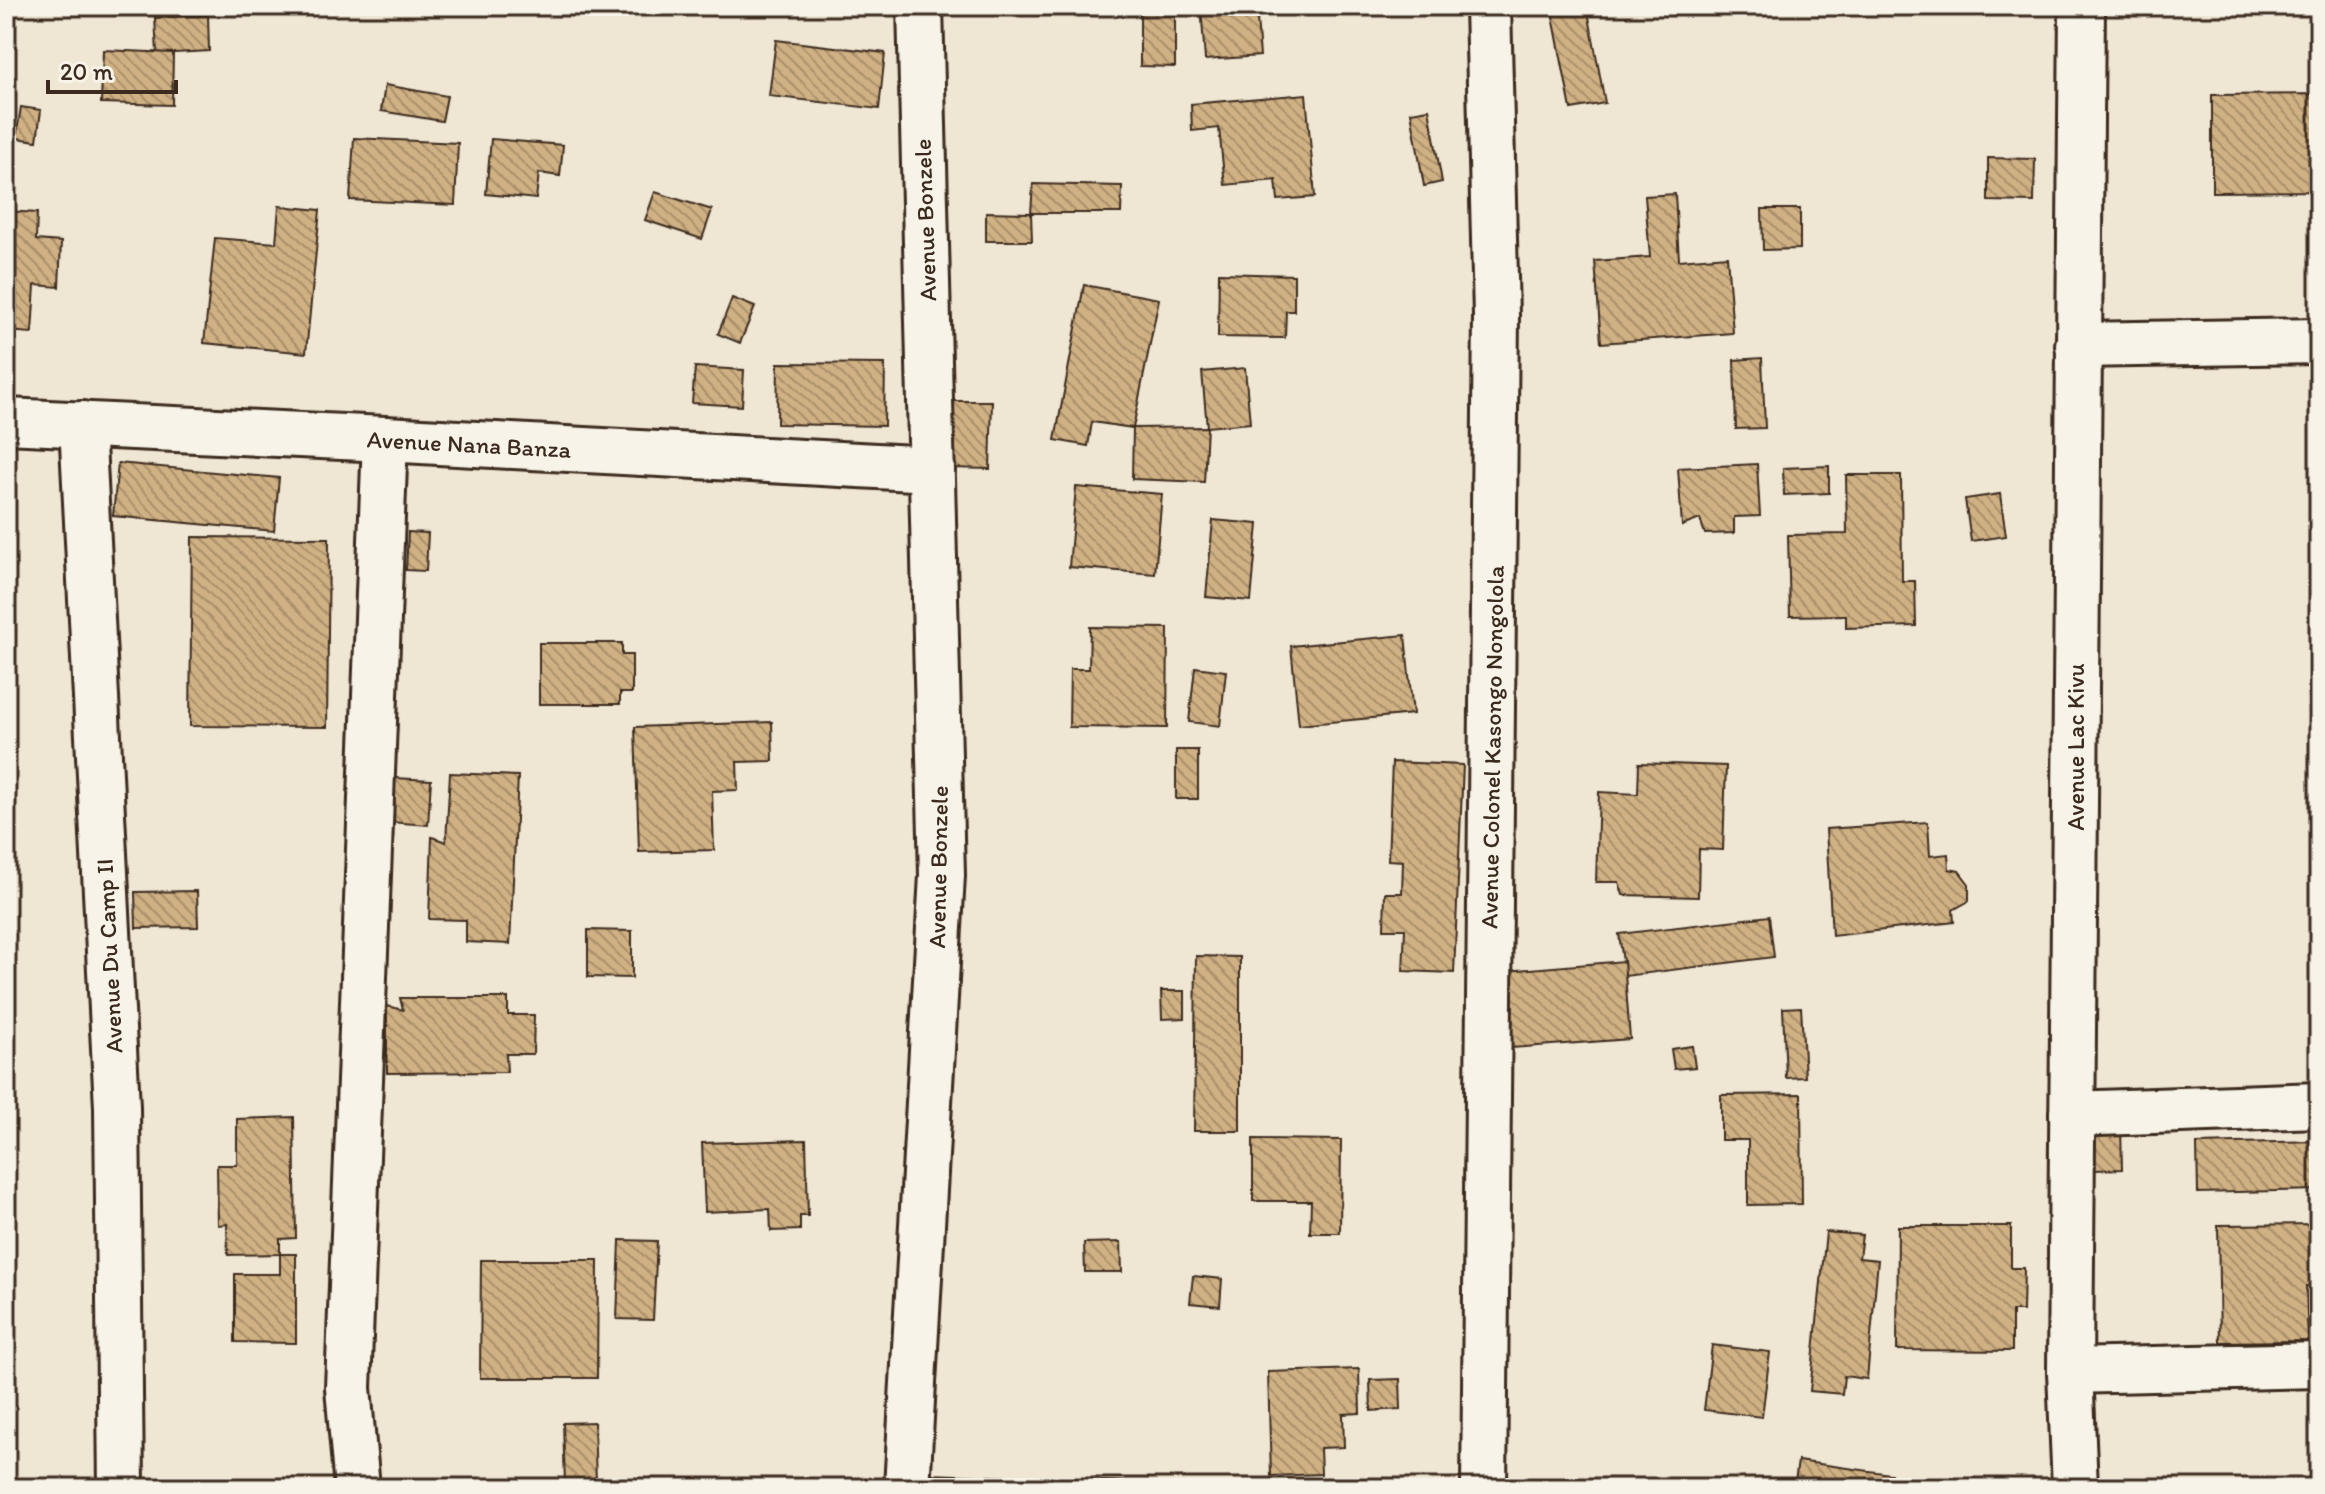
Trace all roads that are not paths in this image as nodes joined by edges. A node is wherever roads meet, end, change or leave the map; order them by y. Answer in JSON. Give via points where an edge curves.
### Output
{"nodes":[{"id":1,"x":920,"y":6,"type":"edge"},
{"id":2,"x":1488,"y":6,"type":"edge"},
{"id":3,"x":2082,"y":6,"type":"edge"},
{"id":4,"x":2319,"y":341,"type":"edge"},
{"id":5,"x":2078,"y":345,"type":"junction"},
{"id":6,"x":6,"y":421,"type":"edge"},
{"id":7,"x":82,"y":424,"type":"junction"},
{"id":8,"x":385,"y":439,"type":"junction"},
{"id":9,"x":932,"y":469,"type":"junction"},
{"id":10,"x":2319,"y":1105,"type":"edge"},
{"id":11,"x":2072,"y":1114,"type":"junction"},
{"id":12,"x":2319,"y":1365,"type":"edge"},
{"id":13,"x":2070,"y":1371,"type":"junction"},
{"id":14,"x":121,"y":1488,"type":"edge"},
{"id":15,"x":357,"y":1488,"type":"edge"},
{"id":16,"x":907,"y":1488,"type":"edge"},
{"id":17,"x":1484,"y":1488,"type":"edge"},
{"id":18,"x":2075,"y":1488,"type":"edge"}],
"edges":[{"from":1,"to":9,"type":"street","name":"Avenue Bonzele"},
{"from":2,"to":17,"type":"street","name":"Avenue Colonel Kasongo Nongolola","via":[[1496,316]]},
{"from":3,"to":5,"type":"street","name":"Avenue Lac Kivu"},
{"from":4,"to":5,"type":"street"},
{"from":5,"to":11,"type":"street","name":"Avenue Lac Kivu"},
{"from":6,"to":7,"type":"street","name":"Avenue Nana Banza"},
{"from":7,"to":8,"type":"street","name":"Avenue Nana Banza"},
{"from":7,"to":14,"type":"street","name":"Avenue Du Camp II","via":[[117,1107]]},
{"from":8,"to":9,"type":"street","name":"Avenue Nana Banza"},
{"from":8,"to":15,"type":"street","via":[[348,1388]]},
{"from":9,"to":16,"type":"street","name":"Avenue Bonzele","via":[[942,875]]},
{"from":10,"to":11,"type":"street"},
{"from":11,"to":13,"type":"street","name":"Avenue Lac Kivu"},
{"from":12,"to":13,"type":"street"},
{"from":13,"to":18,"type":"street","name":"Avenue Lac Kivu"}]}
